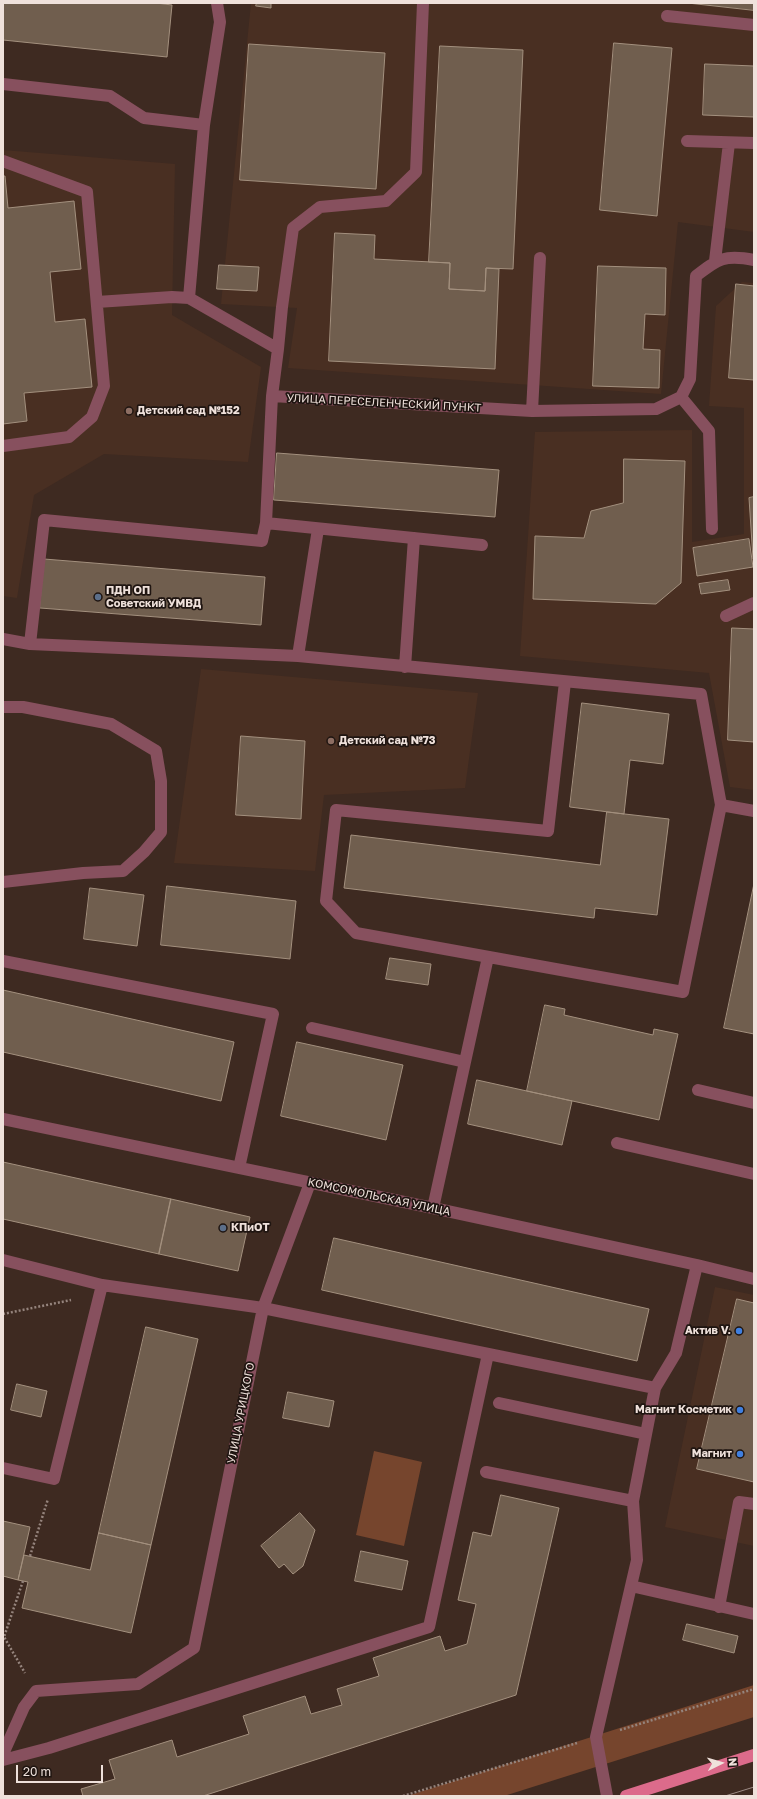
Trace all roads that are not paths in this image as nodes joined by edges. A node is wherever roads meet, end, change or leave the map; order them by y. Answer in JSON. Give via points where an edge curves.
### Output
{"nodes":[{"id":1,"x":217,"y":3,"type":"edge"},
{"id":2,"x":423,"y":3,"type":"edge"},
{"id":3,"x":667,"y":16,"type":"dead end"},
{"id":4,"x":754,"y":25,"type":"edge"},
{"id":5,"x":3,"y":84,"type":"edge"},
{"id":6,"x":204,"y":125,"type":"junction"},
{"id":7,"x":687,"y":141,"type":"dead end"},
{"id":8,"x":728,"y":143,"type":"junction"},
{"id":9,"x":754,"y":143,"type":"edge"},
{"id":10,"x":3,"y":161,"type":"edge"},
{"id":11,"x":540,"y":258,"type":"dead end"},
{"id":12,"x":754,"y":260,"type":"edge"},
{"id":13,"x":716,"y":261,"type":"junction"},
{"id":14,"x":189,"y":298,"type":"junction"},
{"id":15,"x":97,"y":302,"type":"junction"},
{"id":16,"x":278,"y":349,"type":"junction"},
{"id":17,"x":272,"y":396,"type":"junction"},
{"id":18,"x":681,"y":397,"type":"junction"},
{"id":19,"x":532,"y":411,"type":"junction"},
{"id":20,"x":3,"y":446,"type":"edge"},
{"id":21,"x":266,"y":523,"type":"junction"},
{"id":22,"x":318,"y":529,"type":"junction"},
{"id":23,"x":712,"y":529,"type":"dead end"},
{"id":24,"x":414,"y":538,"type":"junction"},
{"id":25,"x":482,"y":545,"type":"dead end"},
{"id":26,"x":754,"y":603,"type":"edge"},
{"id":27,"x":726,"y":616,"type":"dead end"},
{"id":28,"x":3,"y":639,"type":"edge"},
{"id":29,"x":30,"y":644,"type":"junction"},
{"id":30,"x":298,"y":656,"type":"junction"},
{"id":31,"x":405,"y":666,"type":"junction"},
{"id":32,"x":565,"y":682,"type":"junction"},
{"id":33,"x":3,"y":707,"type":"edge"},
{"id":34,"x":721,"y":806,"type":"junction"},
{"id":35,"x":754,"y":811,"type":"edge"},
{"id":36,"x":3,"y":882,"type":"edge"},
{"id":37,"x":488,"y":958,"type":"junction"},
{"id":38,"x":3,"y":961,"type":"edge"},
{"id":39,"x":312,"y":1028,"type":"dead end"},
{"id":40,"x":465,"y":1062,"type":"junction"},
{"id":41,"x":698,"y":1090,"type":"dead end"},
{"id":42,"x":754,"y":1104,"type":"edge"},
{"id":43,"x":3,"y":1119,"type":"edge"},
{"id":44,"x":617,"y":1143,"type":"dead end"},
{"id":45,"x":239,"y":1168,"type":"junction"},
{"id":46,"x":754,"y":1174,"type":"edge"},
{"id":47,"x":310,"y":1183,"type":"junction"},
{"id":48,"x":433,"y":1208,"type":"junction"},
{"id":49,"x":3,"y":1260,"type":"edge"},
{"id":50,"x":697,"y":1265,"type":"junction"},
{"id":51,"x":754,"y":1279,"type":"edge"},
{"id":52,"x":100,"y":1290,"type":"junction"},
{"id":53,"x":263,"y":1308,"type":"junction"},
{"id":54,"x":488,"y":1354,"type":"junction"},
{"id":55,"x":655,"y":1388,"type":"junction"},
{"id":56,"x":499,"y":1404,"type":"dead end"},
{"id":57,"x":646,"y":1434,"type":"junction"},
{"id":58,"x":3,"y":1468,"type":"edge"},
{"id":59,"x":486,"y":1472,"type":"dead end"},
{"id":60,"x":633,"y":1501,"type":"junction"},
{"id":61,"x":754,"y":1504,"type":"edge"},
{"id":62,"x":631,"y":1586,"type":"junction"},
{"id":63,"x":719,"y":1607,"type":"junction"},
{"id":64,"x":754,"y":1614,"type":"edge"},
{"id":65,"x":3,"y":1754,"type":"edge"},
{"id":66,"x":754,"y":1755,"type":"edge"},
{"id":67,"x":3,"y":1760,"type":"edge"},
{"id":68,"x":607,"y":1796,"type":"edge"},
{"id":69,"x":626,"y":1796,"type":"edge"}],
"edges":[{"from":1,"to":6,"type":"street","via":[[220,22]]},
{"from":2,"to":16,"type":"street","name":"УЛИЦА ПЕРЕСЕЛЕНЧЕСКИЙ ПУНКТ","via":[[416,172],[386,201],[320,207],[293,228]]},
{"from":3,"to":4,"type":"street"},
{"from":5,"to":6,"type":"street","via":[[110,96],[144,118]]},
{"from":6,"to":14,"type":"street"},
{"from":7,"to":8,"type":"street"},
{"from":8,"to":9,"type":"street"},
{"from":8,"to":13,"type":"street"},
{"from":10,"to":15,"type":"street","via":[[87,192]]},
{"from":11,"to":19,"type":"street"},
{"from":12,"to":13,"type":"street","via":[[738,257]]},
{"from":13,"to":18,"type":"street","via":[[696,276],[690,379]]},
{"from":14,"to":15,"type":"street"},
{"from":14,"to":16,"type":"street"},
{"from":15,"to":20,"type":"street","via":[[104,386],[92,417],[69,437]]},
{"from":16,"to":17,"type":"street","name":"УЛИЦА ПЕРЕСЕЛЕНЧЕСКИЙ ПУНКТ"},
{"from":17,"to":19,"type":"street","name":"УЛИЦА ПЕРЕСЕЛЕНЧЕСКИЙ ПУНКТ"},
{"from":17,"to":21,"type":"street"},
{"from":18,"to":19,"type":"street","name":"УЛИЦА ПЕРЕСЕЛЕНЧЕСКИЙ ПУНКТ","via":[[656,409]]},
{"from":18,"to":23,"type":"street","via":[[709,431]]},
{"from":21,"to":22,"type":"street"},
{"from":21,"to":29,"type":"street","via":[[262,541],[44,520]]},
{"from":22,"to":24,"type":"street"},
{"from":22,"to":30,"type":"street"},
{"from":24,"to":25,"type":"street"},
{"from":24,"to":31,"type":"street"},
{"from":26,"to":27,"type":"street"},
{"from":28,"to":29,"type":"street"},
{"from":29,"to":30,"type":"street"},
{"from":30,"to":31,"type":"street"},
{"from":31,"to":32,"type":"street"},
{"from":32,"to":34,"type":"street","via":[[701,694]]},
{"from":32,"to":37,"type":"street","via":[[548,831],[336,810],[326,901],[356,933]]},
{"from":33,"to":36,"type":"street","via":[[24,707],[111,724],[156,751],[161,781],[161,832],[123,871]]},
{"from":34,"to":35,"type":"street"},
{"from":34,"to":37,"type":"street","via":[[682,992]]},
{"from":37,"to":40,"type":"street"},
{"from":38,"to":45,"type":"street","via":[[273,1014]]},
{"from":39,"to":40,"type":"street"},
{"from":40,"to":48,"type":"street"},
{"from":41,"to":42,"type":"street"},
{"from":43,"to":45,"type":"street","name":"КОМСОМОЛЬСКАЯ УЛИЦА"},
{"from":44,"to":46,"type":"street"},
{"from":45,"to":47,"type":"street","name":"КОМСОМОЛЬСКАЯ УЛИЦА"},
{"from":47,"to":48,"type":"street","name":"КОМСОМОЛЬСКАЯ УЛИЦА"},
{"from":47,"to":53,"type":"street","name":"УЛИЦА УРИЦКОГО"},
{"from":48,"to":50,"type":"street","name":"КОМСОМОЛЬСКАЯ УЛИЦА"},
{"from":49,"to":52,"type":"street"},
{"from":50,"to":51,"type":"street","name":"КОМСОМОЛЬСКАЯ УЛИЦА"},
{"from":50,"to":55,"type":"street","via":[[676,1353]]},
{"from":52,"to":53,"type":"street"},
{"from":52,"to":58,"type":"street","via":[[54,1479]]},
{"from":53,"to":54,"type":"street"},
{"from":53,"to":65,"type":"street","name":"УЛИЦА УРИЦКОГО","via":[[194,1648],[138,1684],[36,1691],[24,1707]]},
{"from":54,"to":55,"type":"street"},
{"from":54,"to":67,"type":"street","via":[[429,1627],[49,1748]]},
{"from":55,"to":57,"type":"street"},
{"from":56,"to":57,"type":"street"},
{"from":57,"to":60,"type":"street"},
{"from":59,"to":60,"type":"street"},
{"from":60,"to":62,"type":"street","via":[[637,1560]]},
{"from":61,"to":63,"type":"street","via":[[739,1502]]},
{"from":62,"to":63,"type":"street"},
{"from":62,"to":68,"type":"street","via":[[596,1737]]},
{"from":63,"to":64,"type":"street"},
{"from":66,"to":69,"type":"main road"}]}
